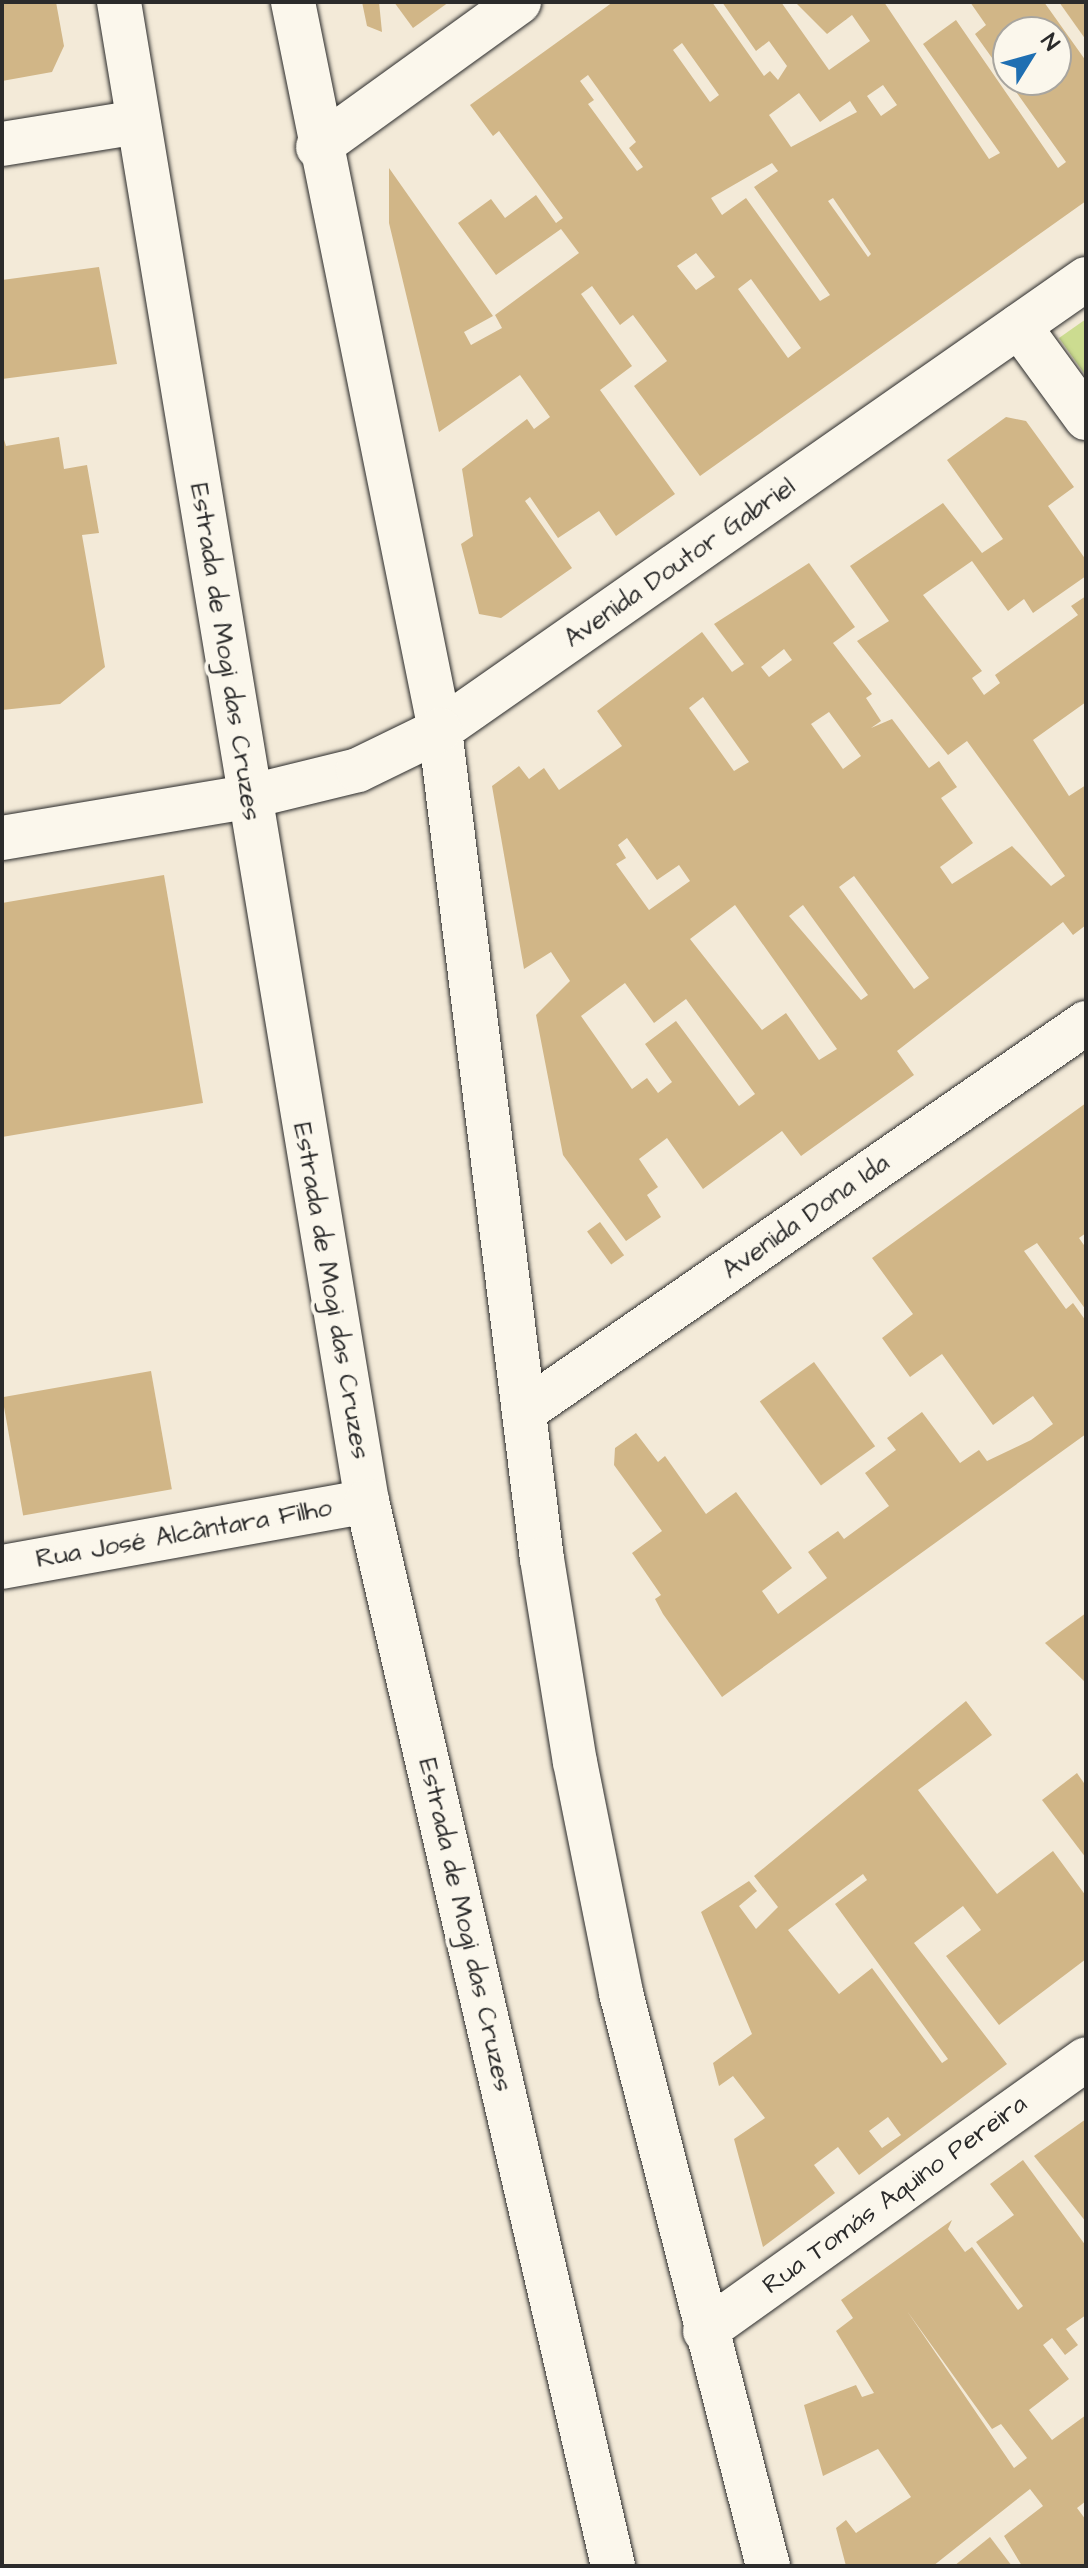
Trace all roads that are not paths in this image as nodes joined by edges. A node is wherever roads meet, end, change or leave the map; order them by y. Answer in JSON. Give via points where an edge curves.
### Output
{"nodes":[{"id":1,"x":119,"y":2,"type":"edge"},
{"id":2,"x":293,"y":2,"type":"edge"},
{"id":3,"x":519,"y":2,"type":"edge"},
{"id":4,"x":138,"y":122,"type":"junction"},
{"id":5,"x":2,"y":144,"type":"edge"},
{"id":6,"x":318,"y":147,"type":"junction"},
{"id":7,"x":1086,"y":279,"type":"edge"},
{"id":8,"x":1019,"y":326,"type":"junction"},
{"id":9,"x":1086,"y":418,"type":"edge"},
{"id":10,"x":440,"y":730,"type":"junction"},
{"id":11,"x":248,"y":797,"type":"junction"},
{"id":12,"x":2,"y":838,"type":"edge"},
{"id":13,"x":1086,"y":1023,"type":"edge"},
{"id":14,"x":526,"y":1410,"type":"junction"},
{"id":15,"x":367,"y":1501,"type":"junction"},
{"id":16,"x":2,"y":1567,"type":"edge"},
{"id":17,"x":1086,"y":2059,"type":"edge"},
{"id":18,"x":705,"y":2331,"type":"junction"},
{"id":19,"x":613,"y":2566,"type":"edge"},
{"id":20,"x":768,"y":2566,"type":"edge"}],
"edges":[{"from":1,"to":4,"type":"main road","name":"Estrada de Mogi das Cruzes"},
{"from":2,"to":6,"type":"main road"},
{"from":3,"to":6,"type":"main road"},
{"from":4,"to":5,"type":"main road"},
{"from":4,"to":11,"type":"main road","name":"Estrada de Mogi das Cruzes"},
{"from":6,"to":10,"type":"main road"},
{"from":7,"to":8,"type":"main road","name":"Avenida Doutor Gabriel"},
{"from":8,"to":9,"type":"main road"},
{"from":8,"to":10,"type":"main road","name":"Avenida Doutor Gabriel"},
{"from":10,"to":11,"type":"main road","name":"Avenida Doutor Gabriel","via":[[358,770]]},
{"from":10,"to":14,"type":"main road"},
{"from":11,"to":12,"type":"main road","name":"Avenida Doutor Gabriel"},
{"from":11,"to":15,"type":"main road","name":"Estrada de Mogi das Cruzes"},
{"from":13,"to":14,"type":"main road","name":"Avenida Dona Ida"},
{"from":14,"to":18,"type":"main road","via":[[575,1762],[621,1993]]},
{"from":15,"to":16,"type":"main road","name":"Rua José Alcântara Filho"},
{"from":15,"to":19,"type":"main road","name":"Estrada de Mogi das Cruzes"},
{"from":17,"to":18,"type":"main road","name":"Rua Tomás Aquino Pereira"},
{"from":18,"to":20,"type":"main road"}]}
